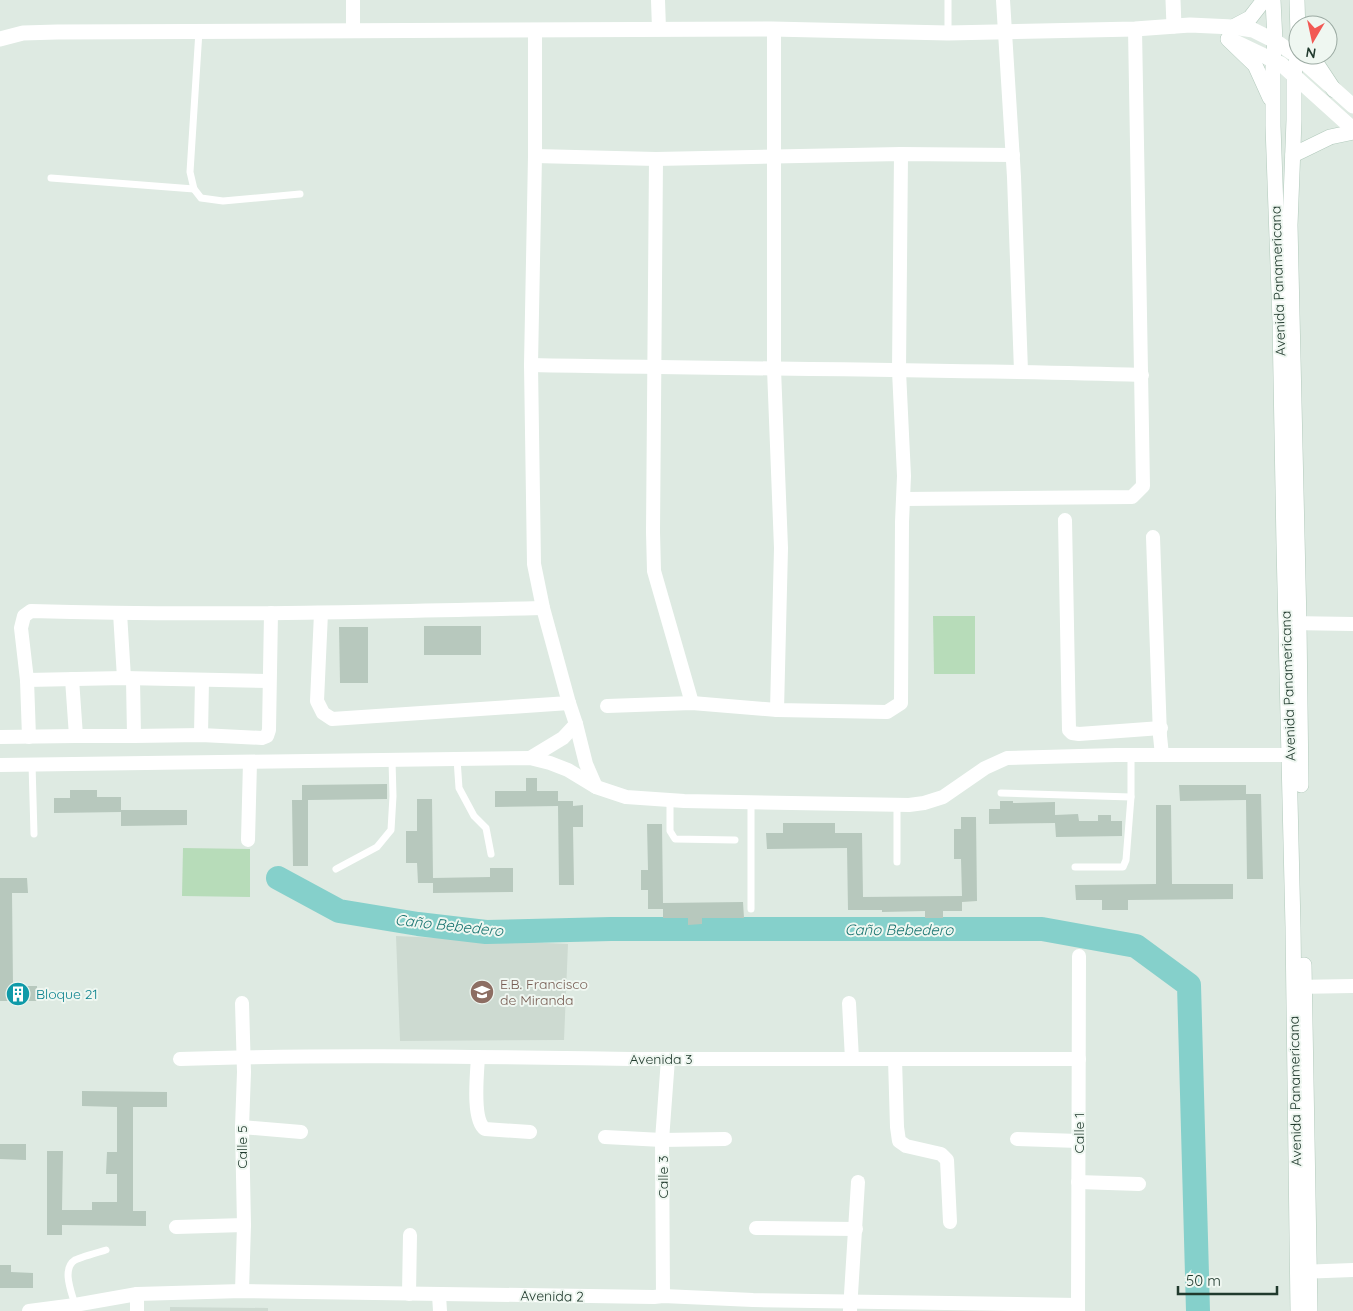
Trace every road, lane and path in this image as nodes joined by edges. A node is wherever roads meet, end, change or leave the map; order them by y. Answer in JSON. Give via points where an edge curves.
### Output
{"nodes":[{"id":1,"x":353,"y":0,"type":"edge"},
{"id":2,"x":658,"y":0,"type":"edge"},
{"id":3,"x":948,"y":0,"type":"edge"},
{"id":4,"x":1003,"y":0,"type":"edge"},
{"id":5,"x":1173,"y":0,"type":"edge"},
{"id":6,"x":1264,"y":0,"type":"edge"},
{"id":7,"x":1273,"y":0,"type":"edge"},
{"id":8,"x":1297,"y":0,"type":"edge"},
{"id":9,"x":1297,"y":15,"type":"edge"},
{"id":10,"x":1174,"y":26,"type":"junction"},
{"id":11,"x":659,"y":29,"type":"junction"},
{"id":12,"x":774,"y":29,"type":"junction"},
{"id":13,"x":1135,"y":29,"type":"junction"},
{"id":14,"x":353,"y":30,"type":"junction"},
{"id":15,"x":535,"y":30,"type":"junction"},
{"id":16,"x":199,"y":31,"type":"junction"},
{"id":17,"x":1004,"y":32,"type":"junction"},
{"id":18,"x":948,"y":33,"type":"junction"},
{"id":19,"x":1231,"y":33,"type":"junction"},
{"id":20,"x":0,"y":38,"type":"edge"},
{"id":21,"x":1275,"y":41,"type":"junction"},
{"id":22,"x":1288,"y":48,"type":"edge"},
{"id":23,"x":1272,"y":61,"type":"junction"},
{"id":24,"x":1299,"y":65,"type":"edge"},
{"id":25,"x":1312,"y":65,"type":"edge"},
{"id":26,"x":1294,"y":75,"type":"junction"},
{"id":27,"x":1273,"y":104,"type":"junction"},
{"id":28,"x":1353,"y":106,"type":"edge"},
{"id":29,"x":1353,"y":130,"type":"edge"},
{"id":30,"x":902,"y":154,"type":"junction"},
{"id":31,"x":1013,"y":155,"type":"junction"},
{"id":32,"x":1293,"y":155,"type":"junction"},
{"id":33,"x":535,"y":156,"type":"junction"},
{"id":34,"x":774,"y":157,"type":"junction"},
{"id":35,"x":656,"y":159,"type":"junction"},
{"id":36,"x":51,"y":178,"type":"dead end"},
{"id":37,"x":194,"y":189,"type":"junction"},
{"id":38,"x":300,"y":194,"type":"dead end"},
{"id":39,"x":531,"y":366,"type":"junction"},
{"id":40,"x":654,"y":368,"type":"junction"},
{"id":41,"x":774,"y":369,"type":"junction"},
{"id":42,"x":899,"y":371,"type":"junction"},
{"id":43,"x":1021,"y":371,"type":"junction"},
{"id":44,"x":1142,"y":375,"type":"junction"},
{"id":45,"x":904,"y":498,"type":"junction"},
{"id":46,"x":1065,"y":520,"type":"dead end"},
{"id":47,"x":1154,"y":537,"type":"dead end"},
{"id":48,"x":543,"y":608,"type":"junction"},
{"id":49,"x":120,"y":613,"type":"junction"},
{"id":50,"x":271,"y":613,"type":"junction"},
{"id":51,"x":321,"y":613,"type":"junction"},
{"id":52,"x":1292,"y":623,"type":"junction"},
{"id":53,"x":1353,"y":624,"type":"edge"},
{"id":54,"x":72,"y":679,"type":"junction"},
{"id":55,"x":129,"y":679,"type":"junction"},
{"id":56,"x":27,"y":680,"type":"junction"},
{"id":57,"x":202,"y":680,"type":"junction"},
{"id":58,"x":269,"y":682,"type":"junction"},
{"id":59,"x":569,"y":703,"type":"junction"},
{"id":60,"x":692,"y":703,"type":"junction"},
{"id":61,"x":607,"y":706,"type":"dead end"},
{"id":62,"x":777,"y":710,"type":"junction"},
{"id":63,"x":576,"y":724,"type":"junction"},
{"id":64,"x":1161,"y":728,"type":"junction"},
{"id":65,"x":200,"y":734,"type":"junction"},
{"id":66,"x":29,"y":736,"type":"junction"},
{"id":67,"x":76,"y":736,"type":"junction"},
{"id":68,"x":134,"y":736,"type":"junction"},
{"id":69,"x":0,"y":737,"type":"edge"},
{"id":70,"x":1131,"y":755,"type":"junction"},
{"id":71,"x":1162,"y":755,"type":"junction"},
{"id":72,"x":1295,"y":755,"type":"junction"},
{"id":73,"x":530,"y":758,"type":"junction"},
{"id":74,"x":457,"y":759,"type":"junction"},
{"id":75,"x":392,"y":760,"type":"junction"},
{"id":76,"x":250,"y":762,"type":"junction"},
{"id":77,"x":32,"y":764,"type":"junction"},
{"id":78,"x":0,"y":765,"type":"edge"},
{"id":79,"x":596,"y":787,"type":"junction"},
{"id":80,"x":1001,"y":794,"type":"dead end"},
{"id":81,"x":1130,"y":797,"type":"junction"},
{"id":82,"x":670,"y":800,"type":"junction"},
{"id":83,"x":752,"y":802,"type":"junction"},
{"id":84,"x":896,"y":805,"type":"junction"},
{"id":85,"x":34,"y":834,"type":"dead end"},
{"id":86,"x":248,"y":840,"type":"dead end"},
{"id":87,"x":735,"y":840,"type":"dead end"},
{"id":88,"x":491,"y":854,"type":"dead end"},
{"id":89,"x":897,"y":862,"type":"dead end"},
{"id":90,"x":1076,"y":867,"type":"dead end"},
{"id":91,"x":336,"y":868,"type":"dead end"},
{"id":92,"x":751,"y":909,"type":"dead end"},
{"id":93,"x":1079,"y":956,"type":"dead end"},
{"id":94,"x":1353,"y":986,"type":"edge"},
{"id":95,"x":1299,"y":988,"type":"junction"},
{"id":96,"x":242,"y":1003,"type":"dead end"},
{"id":97,"x":849,"y":1003,"type":"dead end"},
{"id":98,"x":243,"y":1057,"type":"junction"},
{"id":99,"x":478,"y":1057,"type":"junction"},
{"id":100,"x":180,"y":1059,"type":"dead end"},
{"id":101,"x":668,"y":1059,"type":"junction"},
{"id":102,"x":852,"y":1059,"type":"junction"},
{"id":103,"x":895,"y":1059,"type":"junction"},
{"id":104,"x":1079,"y":1059,"type":"junction"},
{"id":105,"x":242,"y":1127,"type":"junction"},
{"id":106,"x":301,"y":1132,"type":"dead end"},
{"id":107,"x":530,"y":1132,"type":"dead end"},
{"id":108,"x":605,"y":1137,"type":"dead end"},
{"id":109,"x":724,"y":1139,"type":"dead end"},
{"id":110,"x":1017,"y":1139,"type":"dead end"},
{"id":111,"x":662,"y":1140,"type":"junction"},
{"id":112,"x":1078,"y":1141,"type":"junction"},
{"id":113,"x":858,"y":1182,"type":"dead end"},
{"id":114,"x":1078,"y":1182,"type":"junction"},
{"id":115,"x":1139,"y":1184,"type":"dead end"},
{"id":116,"x":950,"y":1222,"type":"dead end"},
{"id":117,"x":244,"y":1225,"type":"junction"},
{"id":118,"x":176,"y":1227,"type":"dead end"},
{"id":119,"x":756,"y":1228,"type":"dead end"},
{"id":120,"x":856,"y":1228,"type":"junction"},
{"id":121,"x":410,"y":1235,"type":"dead end"},
{"id":122,"x":106,"y":1250,"type":"dead end"},
{"id":123,"x":1353,"y":1270,"type":"edge"},
{"id":124,"x":1303,"y":1272,"type":"junction"},
{"id":125,"x":242,"y":1291,"type":"junction"},
{"id":126,"x":137,"y":1294,"type":"junction"},
{"id":127,"x":410,"y":1294,"type":"junction"},
{"id":128,"x":439,"y":1294,"type":"junction"},
{"id":129,"x":664,"y":1296,"type":"junction"},
{"id":130,"x":75,"y":1305,"type":"junction"},
{"id":131,"x":753,"y":1305,"type":"edge"},
{"id":132,"x":850,"y":1306,"type":"edge"},
{"id":133,"x":1078,"y":1308,"type":"edge"},
{"id":134,"x":29,"y":1311,"type":"edge"},
{"id":135,"x":137,"y":1311,"type":"edge"},
{"id":136,"x":440,"y":1311,"type":"edge"},
{"id":137,"x":1298,"y":1311,"type":"edge"},
{"id":138,"x":1310,"y":1311,"type":"edge"}],
"edges":[{"from":1,"to":14,"type":"street"},
{"from":2,"to":11,"type":"street"},
{"from":3,"to":18,"type":"lane"},
{"from":4,"to":17,"type":"street"},
{"from":5,"to":10,"type":"main road"},
{"from":6,"to":19,"type":"main road","via":[[1250,18]]},
{"from":7,"to":21,"type":"main road","name":"Avenida Panamericana"},
{"from":8,"to":9,"type":"main road","name":"Avenida Panamericana"},
{"from":10,"to":13,"type":"main road"},
{"from":10,"to":19,"type":"main road","via":[[1190,25]]},
{"from":11,"to":12,"type":"main road"},
{"from":11,"to":15,"type":"main road"},
{"from":12,"to":18,"type":"main road"},
{"from":12,"to":34,"type":"street"},
{"from":13,"to":17,"type":"main road"},
{"from":13,"to":44,"type":"street"},
{"from":14,"to":15,"type":"main road"},
{"from":14,"to":16,"type":"main road"},
{"from":15,"to":33,"type":"street"},
{"from":16,"to":20,"type":"main road","via":[[23,33]]},
{"from":16,"to":37,"type":"lane","via":[[190,172]]},
{"from":17,"to":18,"type":"main road"},
{"from":17,"to":31,"type":"street"},
{"from":19,"to":21,"type":"main road","via":[[1253,30]]},
{"from":19,"to":23,"type":"main road"},
{"from":19,"to":27,"type":"main road","via":[[1255,65]]},
{"from":21,"to":22,"type":"main road"},
{"from":21,"to":23,"type":"main road","name":"Avenida Panamericana"},
{"from":23,"to":26,"type":"main road"},
{"from":23,"to":27,"type":"main road","name":"Avenida Panamericana"},
{"from":24,"to":26,"type":"main road","name":"Avenida Panamericana"},
{"from":25,"to":28,"type":"main road"},
{"from":26,"to":29,"type":"main road"},
{"from":26,"to":32,"type":"main road","name":"Avenida Panamericana"},
{"from":27,"to":52,"type":"main road","name":"Avenida Panamericana"},
{"from":29,"to":32,"type":"main road"},
{"from":30,"to":31,"type":"street"},
{"from":30,"to":34,"type":"street"},
{"from":30,"to":42,"type":"street"},
{"from":31,"to":43,"type":"street"},
{"from":32,"to":52,"type":"main road","name":"Avenida Panamericana","via":[[1290,225]]},
{"from":33,"to":35,"type":"street"},
{"from":33,"to":39,"type":"street"},
{"from":34,"to":35,"type":"street"},
{"from":34,"to":41,"type":"street"},
{"from":35,"to":40,"type":"street"},
{"from":36,"to":37,"type":"lane"},
{"from":37,"to":38,"type":"lane","via":[[201,198],[223,201]]},
{"from":39,"to":40,"type":"street"},
{"from":39,"to":48,"type":"street","via":[[534,564]]},
{"from":40,"to":41,"type":"street"},
{"from":40,"to":60,"type":"street","via":[[654,571]]},
{"from":41,"to":42,"type":"street"},
{"from":41,"to":62,"type":"street","via":[[781,548]]},
{"from":42,"to":43,"type":"street"},
{"from":42,"to":45,"type":"street"},
{"from":43,"to":44,"type":"street"},
{"from":44,"to":45,"type":"street","via":[[1143,486],[1132,497]]},
{"from":45,"to":62,"type":"street","via":[[901,704],[887,712]]},
{"from":46,"to":64,"type":"street","via":[[1069,730],[1079,734]]},
{"from":47,"to":64,"type":"street"},
{"from":48,"to":51,"type":"street"},
{"from":48,"to":59,"type":"street"},
{"from":49,"to":50,"type":"street"},
{"from":49,"to":55,"type":"street"},
{"from":49,"to":56,"type":"street","via":[[31,611],[24,616],[21,628]]},
{"from":50,"to":51,"type":"street"},
{"from":50,"to":58,"type":"street"},
{"from":51,"to":59,"type":"street","via":[[317,701],[323,713],[332,719]]},
{"from":52,"to":53,"type":"street"},
{"from":52,"to":72,"type":"main road","name":"Avenida Panamericana"},
{"from":54,"to":55,"type":"street"},
{"from":54,"to":56,"type":"street"},
{"from":54,"to":67,"type":"street"},
{"from":55,"to":57,"type":"street"},
{"from":55,"to":68,"type":"street"},
{"from":56,"to":66,"type":"street"},
{"from":57,"to":58,"type":"street"},
{"from":57,"to":65,"type":"street"},
{"from":58,"to":65,"type":"street","via":[[267,736]]},
{"from":59,"to":63,"type":"street"},
{"from":60,"to":61,"type":"street"},
{"from":60,"to":62,"type":"street"},
{"from":63,"to":73,"type":"street","via":[[563,738]]},
{"from":63,"to":79,"type":"street","via":[[586,764]]},
{"from":64,"to":71,"type":"street"},
{"from":65,"to":68,"type":"street"},
{"from":66,"to":67,"type":"street"},
{"from":66,"to":69,"type":"street"},
{"from":67,"to":68,"type":"street"},
{"from":70,"to":71,"type":"street"},
{"from":70,"to":81,"type":"lane"},
{"from":70,"to":84,"type":"street","via":[[1007,758],[985,768],[943,797],[924,803]]},
{"from":71,"to":72,"type":"street"},
{"from":72,"to":95,"type":"main road","name":"Avenida Panamericana"},
{"from":73,"to":74,"type":"street"},
{"from":73,"to":79,"type":"street","via":[[568,770]]},
{"from":74,"to":75,"type":"street"},
{"from":74,"to":88,"type":"lane","via":[[459,788],[474,816],[486,828]]},
{"from":75,"to":76,"type":"street"},
{"from":75,"to":91,"type":"lane","via":[[391,830],[377,847]]},
{"from":76,"to":77,"type":"street"},
{"from":76,"to":86,"type":"street"},
{"from":77,"to":78,"type":"street"},
{"from":77,"to":85,"type":"lane"},
{"from":79,"to":82,"type":"street","via":[[626,797]]},
{"from":80,"to":81,"type":"lane"},
{"from":81,"to":90,"type":"lane","via":[[1123,866]]},
{"from":82,"to":83,"type":"street"},
{"from":82,"to":87,"type":"lane","via":[[670,831],[675,839]]},
{"from":83,"to":84,"type":"street"},
{"from":83,"to":92,"type":"lane"},
{"from":84,"to":89,"type":"lane"},
{"from":93,"to":104,"type":"street","name":"Calle 1"},
{"from":94,"to":95,"type":"street"},
{"from":95,"to":124,"type":"main road","name":"Avenida Panamericana"},
{"from":96,"to":98,"type":"street","name":"Calle 5"},
{"from":97,"to":102,"type":"street"},
{"from":98,"to":99,"type":"street","name":"Avenida 3"},
{"from":98,"to":100,"type":"street","name":"Avenida 3"},
{"from":98,"to":105,"type":"street","name":"Calle 5"},
{"from":99,"to":101,"type":"street","name":"Avenida 3"},
{"from":99,"to":107,"type":"street","via":[[476,1113],[480,1126]]},
{"from":101,"to":102,"type":"street","name":"Avenida 3"},
{"from":101,"to":111,"type":"street","name":"Calle 3"},
{"from":102,"to":103,"type":"street","name":"Avenida 3"},
{"from":103,"to":104,"type":"street","name":"Avenida 3"},
{"from":103,"to":116,"type":"street","via":[[899,1141],[906,1146],[941,1154],[947,1160]]},
{"from":104,"to":112,"type":"street","name":"Calle 1"},
{"from":105,"to":106,"type":"street"},
{"from":105,"to":117,"type":"street","name":"Calle 5"},
{"from":108,"to":111,"type":"street"},
{"from":109,"to":111,"type":"street"},
{"from":110,"to":112,"type":"street"},
{"from":111,"to":129,"type":"street","name":"Calle 3"},
{"from":112,"to":114,"type":"street","name":"Calle 1"},
{"from":113,"to":120,"type":"street"},
{"from":114,"to":115,"type":"street"},
{"from":114,"to":133,"type":"street","name":"Calle 1"},
{"from":117,"to":118,"type":"street"},
{"from":117,"to":125,"type":"street","name":"Calle 5"},
{"from":119,"to":120,"type":"street"},
{"from":120,"to":132,"type":"street"},
{"from":121,"to":127,"type":"street"},
{"from":122,"to":130,"type":"lane","via":[[75,1260],[70,1266],[67,1275]]},
{"from":123,"to":124,"type":"street"},
{"from":124,"to":137,"type":"main road","name":"Avenida Panamericana"},
{"from":124,"to":138,"type":"main road","name":"Avenida Panamericana"},
{"from":125,"to":126,"type":"street","name":"Avenida 2"},
{"from":125,"to":127,"type":"street","name":"Avenida 2"},
{"from":126,"to":130,"type":"street","name":"Avenida 2"},
{"from":126,"to":135,"type":"street"},
{"from":127,"to":128,"type":"street","name":"Avenida 2"},
{"from":128,"to":129,"type":"street","name":"Avenida 2"},
{"from":128,"to":136,"type":"street"},
{"from":129,"to":131,"type":"street","name":"Avenida 2"},
{"from":130,"to":134,"type":"street","name":"Avenida 2"},
{"from":131,"to":132,"type":"street","name":"Avenida 2"},
{"from":132,"to":133,"type":"street","name":"Avenida 2"}]}
